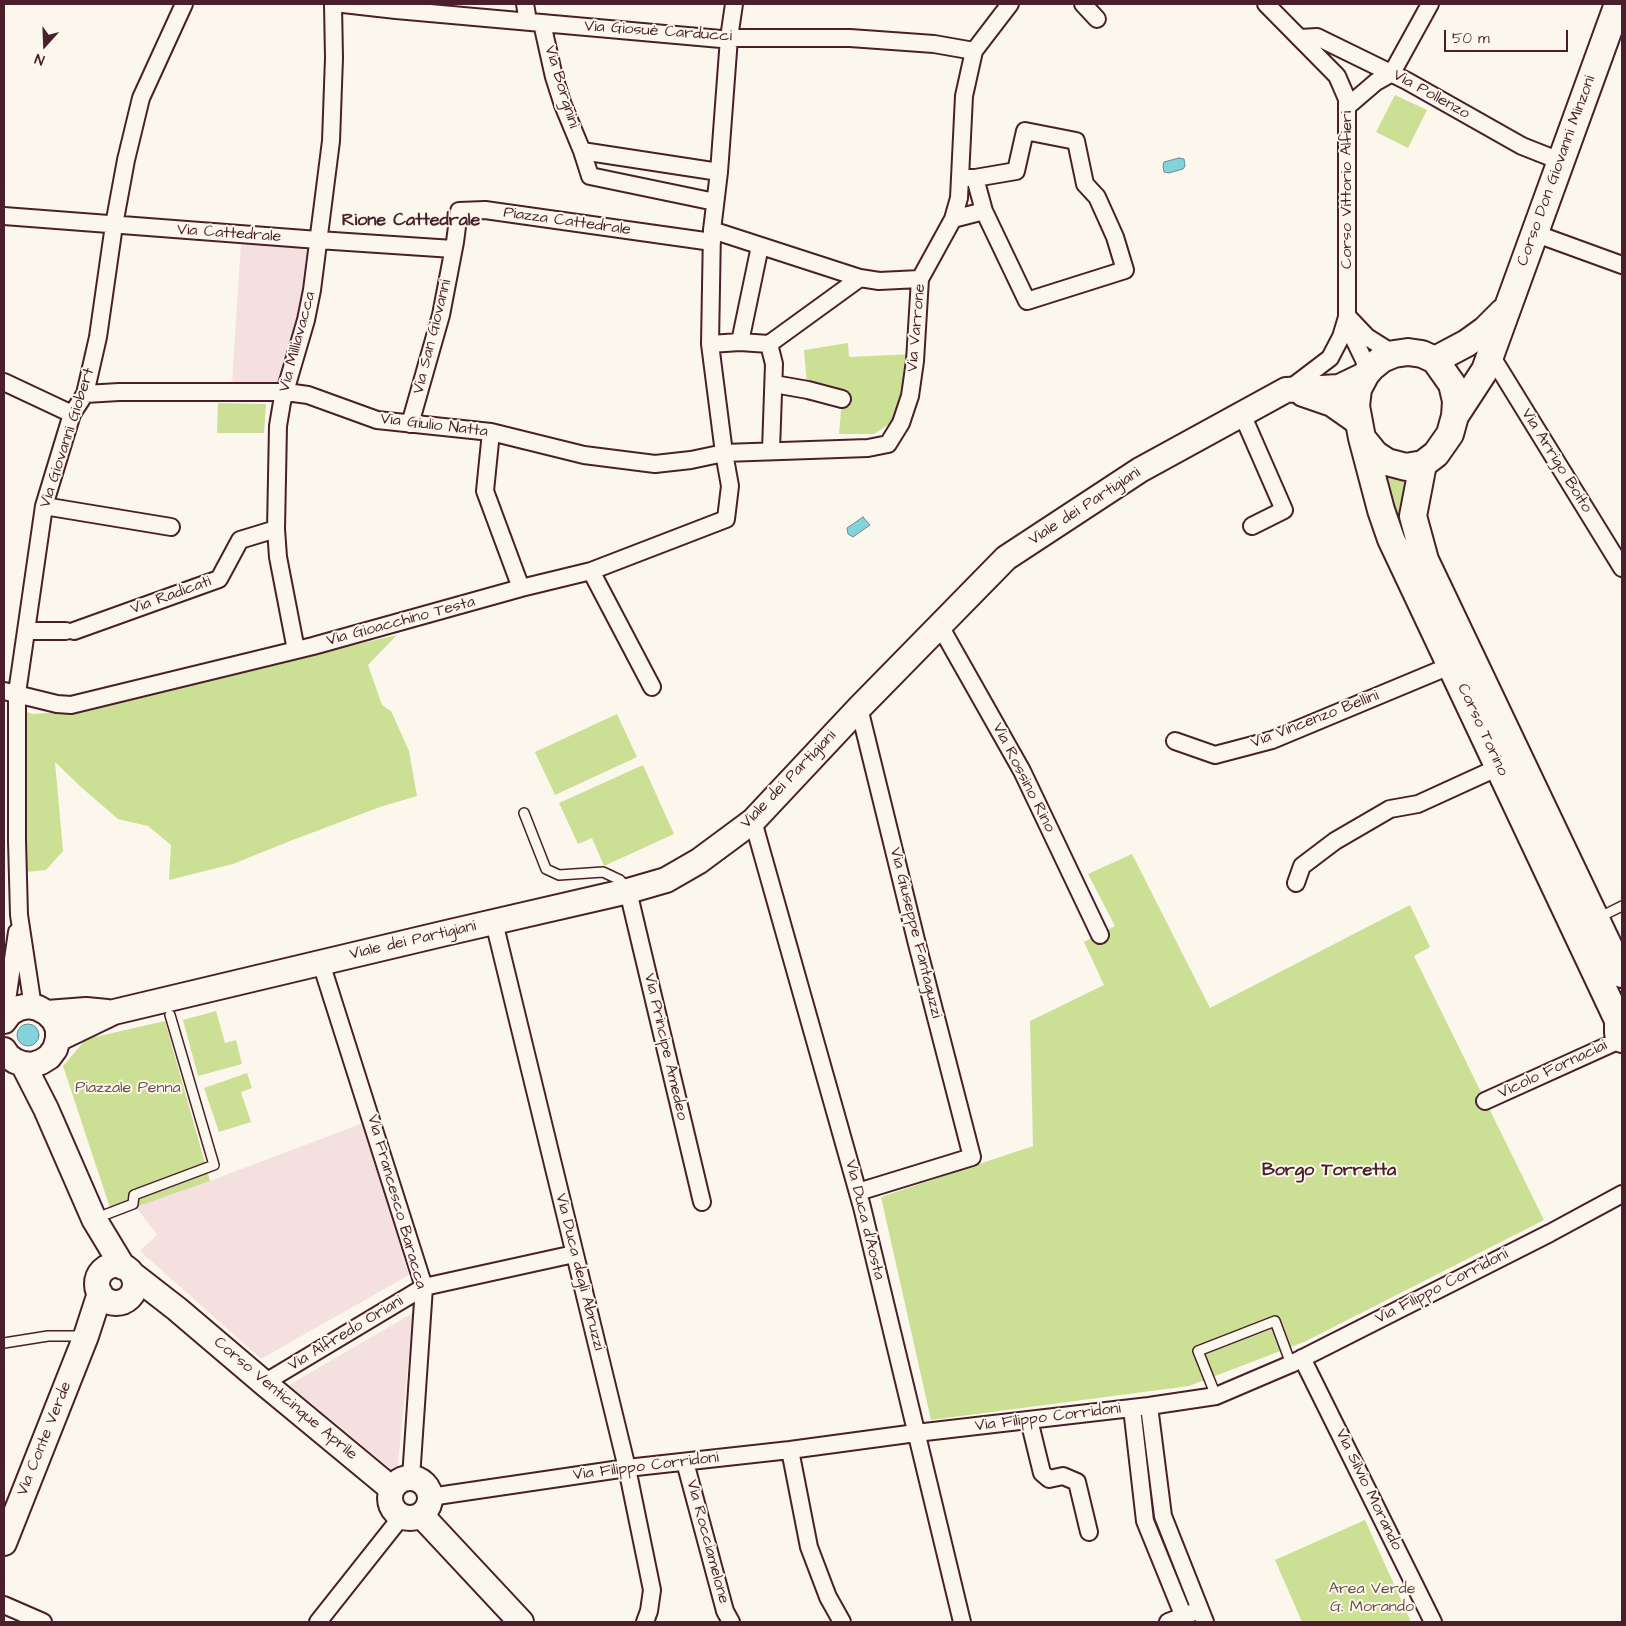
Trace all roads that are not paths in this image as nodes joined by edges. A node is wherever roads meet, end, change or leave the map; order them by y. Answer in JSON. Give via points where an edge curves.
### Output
{"nodes":[{"id":1,"x":184,"y":4,"type":"edge"},
{"id":2,"x":332,"y":4,"type":"edge"},
{"id":3,"x":343,"y":4,"type":"edge"},
{"id":4,"x":525,"y":4,"type":"edge"},
{"id":5,"x":734,"y":4,"type":"edge"},
{"id":6,"x":1010,"y":4,"type":"edge"},
{"id":7,"x":1084,"y":4,"type":"edge"},
{"id":8,"x":1266,"y":4,"type":"edge"},
{"id":9,"x":1430,"y":4,"type":"edge"},
{"id":10,"x":1618,"y":4,"type":"edge"},
{"id":11,"x":1097,"y":19,"type":"dead end"},
{"id":12,"x":535,"y":22,"type":"junction"},
{"id":13,"x":729,"y":38,"type":"junction"},
{"id":14,"x":1300,"y":38,"type":"junction"},
{"id":15,"x":974,"y":51,"type":"junction"},
{"id":16,"x":1392,"y":73,"type":"junction"},
{"id":17,"x":1348,"y":106,"type":"junction"},
{"id":18,"x":582,"y":151,"type":"junction"},
{"id":19,"x":1560,"y":161,"type":"junction"},
{"id":20,"x":719,"y":172,"type":"junction"},
{"id":21,"x":968,"y":178,"type":"junction"},
{"id":22,"x":716,"y":202,"type":"junction"},
{"id":23,"x":984,"y":211,"type":"junction"},
{"id":24,"x":4,"y":216,"type":"edge"},
{"id":25,"x":953,"y":219,"type":"junction"},
{"id":26,"x":114,"y":225,"type":"junction"},
{"id":27,"x":1534,"y":233,"type":"junction"},
{"id":28,"x":712,"y":236,"type":"junction"},
{"id":29,"x":318,"y":240,"type":"junction"},
{"id":30,"x":760,"y":246,"type":"junction"},
{"id":31,"x":454,"y":249,"type":"junction"},
{"id":32,"x":1622,"y":264,"type":"edge"},
{"id":33,"x":860,"y":278,"type":"junction"},
{"id":34,"x":920,"y":279,"type":"junction"},
{"id":35,"x":1506,"y":310,"type":"junction"},
{"id":36,"x":1347,"y":316,"type":"junction"},
{"id":37,"x":740,"y":342,"type":"junction"},
{"id":38,"x":1467,"y":343,"type":"junction"},
{"id":39,"x":710,"y":344,"type":"junction"},
{"id":40,"x":769,"y":344,"type":"junction"},
{"id":41,"x":1394,"y":354,"type":"junction"},
{"id":42,"x":1490,"y":354,"type":"junction"},
{"id":43,"x":1435,"y":360,"type":"junction"},
{"id":44,"x":1369,"y":370,"type":"junction"},
{"id":45,"x":4,"y":382,"type":"edge"},
{"id":46,"x":774,"y":384,"type":"junction"},
{"id":47,"x":1286,"y":390,"type":"junction"},
{"id":48,"x":286,"y":392,"type":"junction"},
{"id":49,"x":85,"y":394,"type":"junction"},
{"id":50,"x":842,"y":400,"type":"dead end"},
{"id":51,"x":72,"y":414,"type":"junction"},
{"id":52,"x":1242,"y":414,"type":"junction"},
{"id":53,"x":1455,"y":416,"type":"junction"},
{"id":54,"x":410,"y":424,"type":"junction"},
{"id":55,"x":1360,"y":431,"type":"junction"},
{"id":56,"x":490,"y":432,"type":"junction"},
{"id":57,"x":772,"y":450,"type":"junction"},
{"id":58,"x":724,"y":453,"type":"junction"},
{"id":59,"x":1423,"y":464,"type":"junction"},
{"id":60,"x":44,"y":506,"type":"junction"},
{"id":61,"x":1252,"y":526,"type":"dead end"},
{"id":62,"x":172,"y":527,"type":"dead end"},
{"id":63,"x":276,"y":529,"type":"junction"},
{"id":64,"x":1622,"y":568,"type":"edge"},
{"id":65,"x":591,"y":571,"type":"junction"},
{"id":66,"x":521,"y":588,"type":"junction"},
{"id":67,"x":940,"y":626,"type":"junction"},
{"id":68,"x":26,"y":631,"type":"junction"},
{"id":69,"x":296,"y":650,"type":"junction"},
{"id":70,"x":1452,"y":665,"type":"junction"},
{"id":71,"x":652,"y":687,"type":"dead end"},
{"id":72,"x":10,"y":692,"type":"edge"},
{"id":73,"x":859,"y":708,"type":"junction"},
{"id":74,"x":1175,"y":741,"type":"dead end"},
{"id":75,"x":1499,"y":767,"type":"junction"},
{"id":76,"x":524,"y":813,"type":"dead end"},
{"id":77,"x":753,"y":821,"type":"junction"},
{"id":78,"x":1296,"y":883,"type":"dead end"},
{"id":79,"x":628,"y":892,"type":"junction"},
{"id":80,"x":1622,"y":906,"type":"edge"},
{"id":81,"x":19,"y":915,"type":"junction"},
{"id":82,"x":1596,"y":919,"type":"junction"},
{"id":83,"x":494,"y":922,"type":"junction"},
{"id":84,"x":1100,"y":935,"type":"dead end"},
{"id":85,"x":321,"y":963,"type":"junction"},
{"id":86,"x":1622,"y":974,"type":"edge"},
{"id":87,"x":40,"y":1010,"type":"junction"},
{"id":88,"x":114,"y":1012,"type":"junction"},
{"id":89,"x":170,"y":1015,"type":"dead end"},
{"id":90,"x":4,"y":1021,"type":"edge"},
{"id":91,"x":1621,"y":1026,"type":"edge"},
{"id":92,"x":54,"y":1048,"type":"junction"},
{"id":93,"x":10,"y":1057,"type":"edge"},
{"id":94,"x":1485,"y":1101,"type":"dead end"},
{"id":95,"x":46,"y":1109,"type":"junction"},
{"id":96,"x":858,"y":1192,"type":"junction"},
{"id":97,"x":1622,"y":1194,"type":"edge"},
{"id":98,"x":702,"y":1202,"type":"dead end"},
{"id":99,"x":94,"y":1219,"type":"junction"},
{"id":100,"x":574,"y":1254,"type":"junction"},
{"id":101,"x":117,"y":1285,"type":"junction"},
{"id":102,"x":424,"y":1286,"type":"junction"},
{"id":103,"x":86,"y":1336,"type":"junction"},
{"id":104,"x":4,"y":1343,"type":"edge"},
{"id":105,"x":1296,"y":1361,"type":"junction"},
{"id":106,"x":264,"y":1383,"type":"junction"},
{"id":107,"x":1216,"y":1396,"type":"junction"},
{"id":108,"x":1149,"y":1406,"type":"junction"},
{"id":109,"x":1132,"y":1408,"type":"junction"},
{"id":110,"x":1028,"y":1420,"type":"junction"},
{"id":111,"x":916,"y":1433,"type":"junction"},
{"id":112,"x":790,"y":1450,"type":"junction"},
{"id":113,"x":685,"y":1462,"type":"junction"},
{"id":114,"x":627,"y":1468,"type":"junction"},
{"id":115,"x":402,"y":1483,"type":"junction"},
{"id":116,"x":418,"y":1509,"type":"junction"},
{"id":117,"x":1089,"y":1532,"type":"dead end"},
{"id":118,"x":4,"y":1543,"type":"edge"},
{"id":119,"x":4,"y":1605,"type":"edge"},
{"id":120,"x":1203,"y":1616,"type":"edge"},
{"id":121,"x":1185,"y":1619,"type":"edge"},
{"id":122,"x":43,"y":1622,"type":"edge"},
{"id":123,"x":318,"y":1622,"type":"edge"},
{"id":124,"x":522,"y":1622,"type":"edge"},
{"id":125,"x":645,"y":1622,"type":"edge"},
{"id":126,"x":731,"y":1622,"type":"edge"},
{"id":127,"x":842,"y":1622,"type":"edge"},
{"id":128,"x":962,"y":1622,"type":"edge"},
{"id":129,"x":1168,"y":1622,"type":"edge"},
{"id":130,"x":1433,"y":1622,"type":"edge"}],
"edges":[{"from":1,"to":26,"type":"street","name":"Via Giovanni Giobert","via":[[141,98]]},
{"from":2,"to":29,"type":"street","name":"Via Milliavacca","via":[[333,116]]},
{"from":3,"to":12,"type":"street","name":"Via Giosuè Carducci"},
{"from":4,"to":12,"type":"street","name":"Via Borgnini"},
{"from":5,"to":13,"type":"street"},
{"from":6,"to":15,"type":"street","name":"Via Varrone"},
{"from":7,"to":11,"type":"street"},
{"from":8,"to":14,"type":"street","name":"Corso Vittorio Alfieri"},
{"from":9,"to":16,"type":"street"},
{"from":10,"to":19,"type":"main road","name":"Corso Don Giovanni Minzoni"},
{"from":12,"to":13,"type":"street","name":"Via Giosuè Carducci"},
{"from":12,"to":18,"type":"street","name":"Via Borgnini"},
{"from":13,"to":15,"type":"street","name":"Via Giosuè Carducci","via":[[850,38],[934,44]]},
{"from":13,"to":20,"type":"street"},
{"from":14,"to":16,"type":"street","name":"Via Pollenzo","via":[[1317,37]]},
{"from":14,"to":17,"type":"street","name":"Corso Vittorio Alfieri","via":[[1336,76]]},
{"from":15,"to":21,"type":"street","name":"Via Varrone","via":[[964,96]]},
{"from":16,"to":17,"type":"street"},
{"from":16,"to":19,"type":"street","name":"Via Pollenzo","via":[[1522,146]]},
{"from":17,"to":36,"type":"street","name":"Corso Vittorio Alfieri"},
{"from":18,"to":20,"type":"street"},
{"from":18,"to":22,"type":"street","via":[[590,176]]},
{"from":19,"to":27,"type":"main road","name":"Corso Don Giovanni Minzoni"},
{"from":20,"to":22,"type":"street"},
{"from":21,"to":23,"type":"street"},
{"from":21,"to":23,"type":"street","via":[[1016,170],[1026,131],[1076,141],[1085,184],[1097,197],[1125,270],[1027,301]]},
{"from":21,"to":25,"type":"street","name":"Via Varrone"},
{"from":22,"to":28,"type":"street"},
{"from":23,"to":25,"type":"street"},
{"from":24,"to":26,"type":"street","name":"Via Cattedrale"},
{"from":25,"to":34,"type":"street","name":"Via Varrone"},
{"from":26,"to":29,"type":"street","name":"Via Cattedrale"},
{"from":26,"to":49,"type":"street","name":"Via Giovanni Giobert","via":[[98,337]]},
{"from":27,"to":32,"type":"street"},
{"from":27,"to":35,"type":"main road","name":"Corso Don Giovanni Minzoni"},
{"from":28,"to":30,"type":"street"},
{"from":28,"to":31,"type":"street","name":"Piazza Cattedrale","via":[[485,210],[459,211]]},
{"from":28,"to":39,"type":"street"},
{"from":29,"to":31,"type":"street","name":"Via Cattedrale"},
{"from":29,"to":48,"type":"street","name":"Via Milliavacca","via":[[306,320]]},
{"from":30,"to":33,"type":"street"},
{"from":30,"to":37,"type":"street"},
{"from":31,"to":54,"type":"street","name":"Via San Giovanni","via":[[441,315]]},
{"from":33,"to":34,"type":"street","via":[[879,281]]},
{"from":33,"to":40,"type":"street"},
{"from":34,"to":57,"type":"street","name":"Via Varrone","via":[[910,396],[901,423],[888,444],[868,448]]},
{"from":35,"to":38,"type":"main road","name":"Corso Don Giovanni Minzoni"},
{"from":35,"to":42,"type":"main road","name":"Corso Don Giovanni Minzoni"},
{"from":36,"to":41,"type":"street","via":[[1367,336]]},
{"from":36,"to":44,"type":"street","name":"Corso Vittorio Alfieri","via":[[1350,331]]},
{"from":36,"to":47,"type":"street","name":"Corso Vittorio Alfieri","via":[[1330,358]]},
{"from":37,"to":39,"type":"street"},
{"from":37,"to":40,"type":"street"},
{"from":38,"to":42,"type":"street"},
{"from":38,"to":43,"type":"main road","name":"Corso Don Giovanni Minzoni"},
{"from":39,"to":58,"type":"street"},
{"from":40,"to":46,"type":"street"},
{"from":41,"to":43,"type":"main road","via":[[1422,354]]},
{"from":41,"to":44,"type":"main road"},
{"from":42,"to":53,"type":"main road","name":"Corso Don Giovanni Minzoni","via":[[1485,370]]},
{"from":42,"to":64,"type":"street","name":"Via Arrigo Boito"},
{"from":43,"to":53,"type":"main road","via":[[1452,384]]},
{"from":44,"to":47,"type":"street","name":"Viale dei Partigiani","via":[[1339,387]]},
{"from":44,"to":55,"type":"main road","via":[[1358,389],[1356,406]]},
{"from":45,"to":51,"type":"street"},
{"from":46,"to":50,"type":"street"},
{"from":46,"to":57,"type":"street"},
{"from":47,"to":52,"type":"street","name":"Viale dei Partigiani"},
{"from":47,"to":55,"type":"street","via":[[1332,404]]},
{"from":48,"to":49,"type":"street","name":"Via Giulio Natta"},
{"from":48,"to":54,"type":"street","name":"Via Giulio Natta","via":[[308,395],[376,420]]},
{"from":48,"to":63,"type":"street","name":"Via Milliavacca","via":[[278,426]]},
{"from":49,"to":51,"type":"street","name":"Via Giovanni Giobert"},
{"from":51,"to":60,"type":"street","name":"Via Giovanni Giobert"},
{"from":52,"to":61,"type":"street","via":[[1284,510]]},
{"from":52,"to":67,"type":"street","name":"Viale dei Partigiani","via":[[1140,470],[1006,558]]},
{"from":53,"to":59,"type":"main road","via":[[1450,434],[1436,454]]},
{"from":54,"to":56,"type":"street","name":"Via Giulio Natta"},
{"from":55,"to":59,"type":"main road","via":[[1375,454],[1387,462],[1406,467]]},
{"from":55,"to":70,"type":"main road","name":"Corso Torino","via":[[1391,539]]},
{"from":56,"to":58,"type":"street","name":"Via Giulio Natta","via":[[584,455],[655,464]]},
{"from":56,"to":66,"type":"street","via":[[485,491]]},
{"from":57,"to":58,"type":"street","name":"Via Varrone"},
{"from":58,"to":65,"type":"street","name":"Via Gioacchino Testa","via":[[730,486],[726,519]]},
{"from":59,"to":82,"type":"main road","name":"Corso Torino","via":[[1413,516],[1425,560]]},
{"from":60,"to":62,"type":"street"},
{"from":60,"to":68,"type":"street","name":"Via Giovanni Giobert"},
{"from":63,"to":68,"type":"street","name":"Via Radicati","via":[[240,540],[219,579],[70,631]]},
{"from":63,"to":69,"type":"street","name":"Via Milliavacca","via":[[278,557]]},
{"from":65,"to":66,"type":"street","name":"Via Gioacchino Testa"},
{"from":65,"to":71,"type":"street"},
{"from":66,"to":69,"type":"street","name":"Via Gioacchino Testa"},
{"from":67,"to":73,"type":"street","name":"Viale dei Partigiani"},
{"from":67,"to":84,"type":"street","name":"Via Rossino Rino","via":[[1022,771]]},
{"from":68,"to":72,"type":"street","name":"Via Giovanni Giobert"},
{"from":69,"to":72,"type":"street","name":"Via Gioacchino Testa","via":[[71,706]]},
{"from":70,"to":74,"type":"street","name":"Via Vincenzo Bellini","via":[[1272,740],[1215,754]]},
{"from":70,"to":75,"type":"main road","name":"Corso Torino"},
{"from":72,"to":81,"type":"street","name":"Via Giovanni Giobert"},
{"from":73,"to":77,"type":"street","name":"Viale dei Partigiani"},
{"from":73,"to":96,"type":"street","name":"Via Giuseppe Fantaguzzi","via":[[972,1157]]},
{"from":75,"to":78,"type":"street","via":[[1418,804],[1390,809],[1335,841],[1302,866]]},
{"from":75,"to":91,"type":"main road","name":"Corso Torino"},
{"from":76,"to":79,"type":"lane","via":[[546,869],[559,876],[603,872],[620,880]]},
{"from":77,"to":79,"type":"street","name":"Viale dei Partigiani","via":[[691,866],[666,880]]},
{"from":77,"to":96,"type":"street","name":"Via Duca d'Aosta"},
{"from":79,"to":83,"type":"street","name":"Viale dei Partigiani"},
{"from":79,"to":98,"type":"street","name":"Via Principe Amedeo"},
{"from":80,"to":82,"type":"lane"},
{"from":81,"to":87,"type":"street","name":"Via Giovanni Giobert"},
{"from":81,"to":90,"type":"street","name":"Via Giovanni Giobert"},
{"from":82,"to":86,"type":"main road","name":"Corso Torino"},
{"from":83,"to":85,"type":"street","name":"Viale dei Partigiani"},
{"from":83,"to":100,"type":"street","name":"Via Duca degli Abruzzi"},
{"from":85,"to":88,"type":"street","name":"Viale dei Partigiani"},
{"from":85,"to":102,"type":"street","name":"Via Francesco Baracca"},
{"from":87,"to":88,"type":"street","name":"Viale dei Partigiani"},
{"from":87,"to":90,"type":"street","name":"Viale dei Partigiani","via":[[28,1006],[19,1008]]},
{"from":87,"to":92,"type":"street","via":[[54,1020],[58,1029]]},
{"from":88,"to":92,"type":"street","name":"Viale dei Partigiani"},
{"from":89,"to":99,"type":"lane","via":[[214,1165],[134,1195],[133,1204]]},
{"from":91,"to":94,"type":"street","name":"Vicolo Fornaciai"},
{"from":92,"to":93,"type":"street","name":"Viale dei Partigiani","via":[[41,1062],[32,1065]]},
{"from":92,"to":95,"type":"street"},
{"from":93,"to":95,"type":"street"},
{"from":95,"to":99,"type":"street"},
{"from":96,"to":111,"type":"street","name":"Via Duca d'Aosta"},
{"from":97,"to":105,"type":"street","name":"Via Filippo Corridoni"},
{"from":99,"to":101,"type":"street"},
{"from":100,"to":102,"type":"street","name":"Via Alfredo Oriani"},
{"from":100,"to":114,"type":"street","name":"Via Duca degli Abruzzi"},
{"from":101,"to":103,"type":"street","name":"Via Conte Verde"},
{"from":101,"to":106,"type":"street","name":"Corso Venticinque Aprile","via":[[178,1309]]},
{"from":102,"to":106,"type":"street","name":"Via Alfredo Oriani"},
{"from":102,"to":115,"type":"street","name":"Via Francesco Baracca"},
{"from":103,"to":104,"type":"lane","via":[[48,1336]]},
{"from":103,"to":118,"type":"street","name":"Via Conte Verde"},
{"from":105,"to":107,"type":"street","name":"Via Filippo Corridoni"},
{"from":105,"to":107,"type":"lane","via":[[1275,1321],[1198,1351]]},
{"from":105,"to":130,"type":"street","name":"Via Silvio Morando"},
{"from":106,"to":115,"type":"street","name":"Corso Venticinque Aprile"},
{"from":107,"to":108,"type":"street","name":"Via Filippo Corridoni"},
{"from":108,"to":109,"type":"street","name":"Via Filippo Corridoni"},
{"from":108,"to":120,"type":"street","via":[[1162,1516]]},
{"from":109,"to":110,"type":"street","name":"Via Filippo Corridoni"},
{"from":109,"to":121,"type":"street","via":[[1146,1521]]},
{"from":110,"to":111,"type":"street","name":"Via Filippo Corridoni"},
{"from":110,"to":117,"type":"street","via":[[1042,1472],[1049,1479],[1063,1476],[1077,1482]]},
{"from":111,"to":112,"type":"street","name":"Via Filippo Corridoni"},
{"from":111,"to":128,"type":"street","name":"Via Duca d'Aosta"},
{"from":112,"to":113,"type":"street","name":"Via Filippo Corridoni"},
{"from":112,"to":127,"type":"street","via":[[809,1546],[828,1597]]},
{"from":113,"to":114,"type":"street","name":"Via Filippo Corridoni"},
{"from":113,"to":126,"type":"street","name":"Via Rocciamelone","via":[[725,1611]]},
{"from":114,"to":116,"type":"street","name":"Via Filippo Corridoni"},
{"from":114,"to":125,"type":"street","name":"Via Duca degli Abruzzi","via":[[652,1590]]},
{"from":115,"to":116,"type":"street","name":"Corso Venticinque Aprile","via":[[417,1479],[426,1486]]},
{"from":115,"to":116,"type":"street","name":"Corso Venticinque Aprile","via":[[390,1495],[393,1508]]},
{"from":116,"to":123,"type":"street"},
{"from":116,"to":124,"type":"street","name":"Corso Venticinque Aprile"},
{"from":119,"to":122,"type":"street"},
{"from":120,"to":121,"type":"street"},
{"from":121,"to":129,"type":"street"}]}
